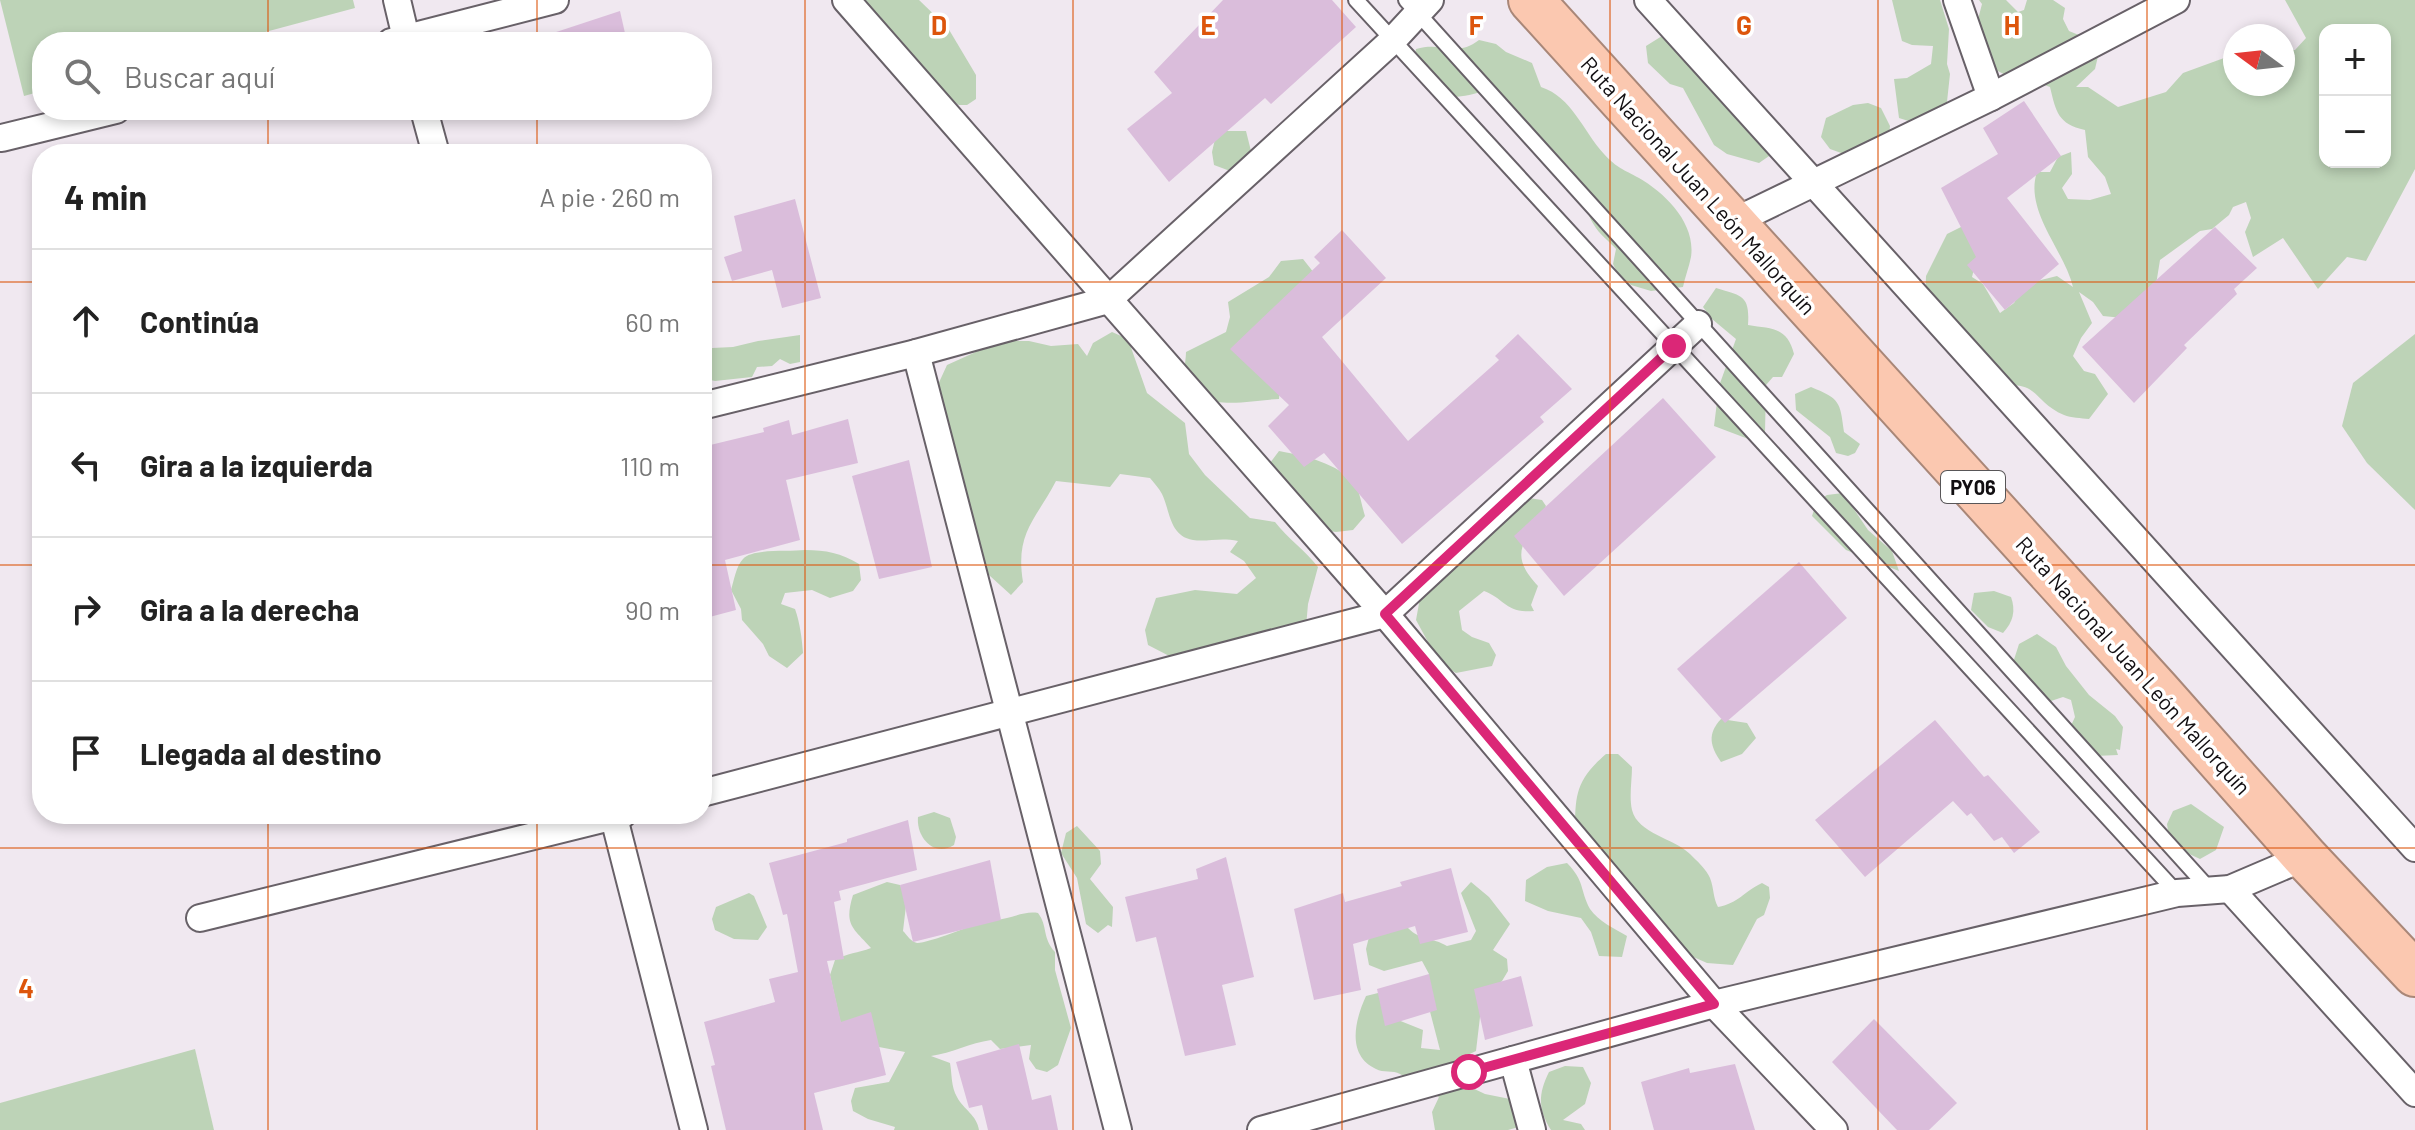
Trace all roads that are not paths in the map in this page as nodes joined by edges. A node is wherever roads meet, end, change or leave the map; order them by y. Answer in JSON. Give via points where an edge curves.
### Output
{"nodes":[{"id":1,"x":397,"y":0,"type":"edge"},
{"id":2,"x":555,"y":0,"type":"edge"},
{"id":3,"x":846,"y":0,"type":"edge"},
{"id":4,"x":1356,"y":0,"type":"edge"},
{"id":5,"x":1531,"y":0,"type":"edge"},
{"id":6,"x":1648,"y":0,"type":"edge"},
{"id":7,"x":1957,"y":0,"type":"edge"},
{"id":8,"x":2176,"y":0,"type":"edge"},
{"id":9,"x":1418,"y":4,"type":"edge"},
{"id":10,"x":400,"y":32,"type":"edge"},
{"id":11,"x":435,"y":32,"type":"edge"},
{"id":12,"x":1393,"y":40,"type":"junction"},
{"id":13,"x":1991,"y":97,"type":"junction"},
{"id":14,"x":75,"y":120,"type":"edge"},
{"id":15,"x":427,"y":120,"type":"edge"},
{"id":16,"x":2,"y":138,"type":"edge"},
{"id":17,"x":433,"y":144,"type":"edge"},
{"id":18,"x":1812,"y":183,"type":"junction"},
{"id":19,"x":1733,"y":222,"type":"junction"},
{"id":20,"x":1108,"y":300,"type":"junction"},
{"id":21,"x":1698,"y":324,"type":"junction"},
{"id":22,"x":1674,"y":346,"type":"junction"},
{"id":23,"x":916,"y":353,"type":"junction"},
{"id":24,"x":712,"y":404,"type":"edge"},
{"id":25,"x":1385,"y":614,"type":"junction"},
{"id":26,"x":1010,"y":713,"type":"junction"},
{"id":27,"x":712,"y":790,"type":"edge"},
{"id":28,"x":580,"y":824,"type":"edge"},
{"id":29,"x":618,"y":824,"type":"edge"},
{"id":30,"x":2415,"y":848,"type":"edge"},
{"id":31,"x":2305,"y":857,"type":"junction"},
{"id":32,"x":2221,"y":890,"type":"junction"},
{"id":33,"x":2177,"y":893,"type":"junction"},
{"id":34,"x":200,"y":918,"type":"dead end"},
{"id":35,"x":2415,"y":974,"type":"edge"},
{"id":36,"x":1714,"y":1004,"type":"junction"},
{"id":37,"x":1513,"y":1060,"type":"junction"},
{"id":38,"x":2415,"y":1093,"type":"edge"},
{"id":39,"x":694,"y":1130,"type":"edge"},
{"id":40,"x":1118,"y":1130,"type":"edge"},
{"id":41,"x":1261,"y":1130,"type":"edge"},
{"id":42,"x":1532,"y":1130,"type":"edge"},
{"id":43,"x":1834,"y":1130,"type":"edge"}],
"edges":[{"from":1,"to":10,"type":"street"},
{"from":2,"to":11,"type":"street"},
{"from":3,"to":20,"type":"street"},
{"from":4,"to":12,"type":"lane"},
{"from":5,"to":19,"type":"highway","name":"Ruta Nacional Juan León Mallorquín","number":"PY06"},
{"from":6,"to":18,"type":"street"},
{"from":7,"to":13,"type":"street"},
{"from":8,"to":13,"type":"street"},
{"from":9,"to":12,"type":"street"},
{"from":9,"to":21,"type":"lane"},
{"from":12,"to":20,"type":"street"},
{"from":12,"to":22,"type":"lane"},
{"from":13,"to":18,"type":"street"},
{"from":14,"to":16,"type":"street"},
{"from":15,"to":17,"type":"street"},
{"from":18,"to":19,"type":"street"},
{"from":18,"to":30,"type":"street"},
{"from":19,"to":31,"type":"highway","name":"Ruta Nacional Juan León Mallorquín","number":"PY06"},
{"from":20,"to":23,"type":"street"},
{"from":20,"to":25,"type":"street"},
{"from":21,"to":22,"type":"street"},
{"from":21,"to":32,"type":"lane"},
{"from":22,"to":25,"type":"street"},
{"from":22,"to":33,"type":"lane"},
{"from":23,"to":24,"type":"street"},
{"from":23,"to":26,"type":"street"},
{"from":25,"to":26,"type":"street"},
{"from":25,"to":36,"type":"street"},
{"from":26,"to":27,"type":"street"},
{"from":26,"to":40,"type":"street"},
{"from":28,"to":34,"type":"street"},
{"from":29,"to":39,"type":"street"},
{"from":31,"to":32,"type":"street"},
{"from":31,"to":35,"type":"highway","name":"Ruta Nacional Juan León Mallorquín","number":"PY06"},
{"from":32,"to":33,"type":"street"},
{"from":32,"to":38,"type":"street"},
{"from":33,"to":36,"type":"street"},
{"from":36,"to":37,"type":"street"},
{"from":36,"to":43,"type":"street"},
{"from":37,"to":41,"type":"street"},
{"from":37,"to":42,"type":"street"}]}
